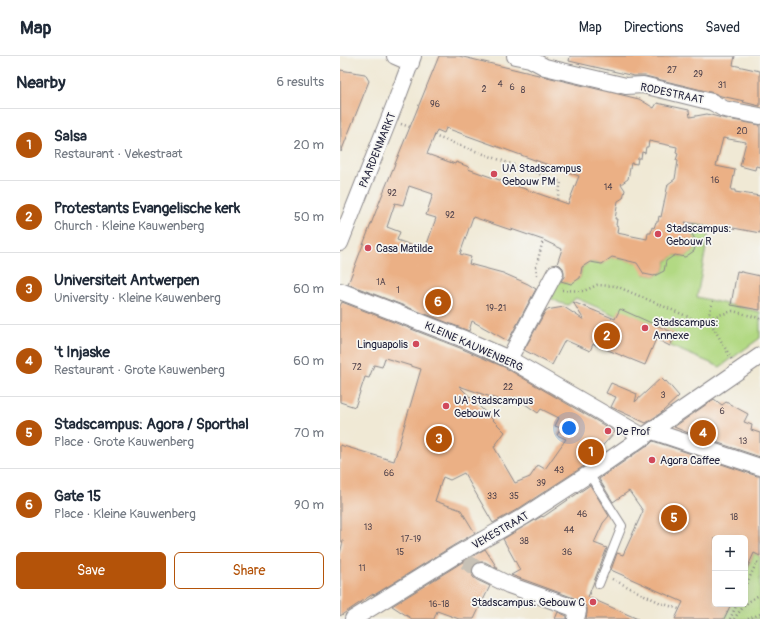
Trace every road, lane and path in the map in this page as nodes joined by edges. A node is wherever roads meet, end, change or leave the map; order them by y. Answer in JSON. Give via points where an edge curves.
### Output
{"nodes":[{"id":1,"x":395,"y":56,"type":"edge"},
{"id":2,"x":515,"y":56,"type":"edge"},
{"id":3,"x":412,"y":59,"type":"edge"},
{"id":4,"x":760,"y":116,"type":"edge"},
{"id":5,"x":434,"y":136,"type":"dead end"},
{"id":6,"x":557,"y":200,"type":"dead end"},
{"id":7,"x":543,"y":240,"type":"dead end"},
{"id":8,"x":340,"y":243,"type":"edge"},
{"id":9,"x":551,"y":279,"type":"junction"},
{"id":10,"x":340,"y":291,"type":"edge"},
{"id":11,"x":712,"y":301,"type":"dead end"},
{"id":12,"x":708,"y":318,"type":"junction"},
{"id":13,"x":760,"y":319,"type":"edge"},
{"id":14,"x":760,"y":356,"type":"edge"},
{"id":15,"x":509,"y":359,"type":"junction"},
{"id":16,"x":738,"y":371,"type":"junction"},
{"id":17,"x":648,"y":434,"type":"junction"},
{"id":18,"x":760,"y":467,"type":"edge"},
{"id":19,"x":590,"y":474,"type":"junction"},
{"id":20,"x":760,"y":564,"type":"edge"},
{"id":21,"x":481,"y":571,"type":"tunnel mouth"},
{"id":22,"x":602,"y":574,"type":"junction"},
{"id":23,"x":748,"y":582,"type":"edge"},
{"id":24,"x":599,"y":584,"type":"dead end"},
{"id":25,"x":760,"y":595,"type":"edge"},
{"id":26,"x":736,"y":607,"type":"edge"},
{"id":27,"x":679,"y":609,"type":"dead end"},
{"id":28,"x":760,"y":614,"type":"edge"},
{"id":29,"x":353,"y":619,"type":"edge"},
{"id":30,"x":576,"y":619,"type":"edge"},
{"id":31,"x":732,"y":619,"type":"edge"},
{"id":32,"x":748,"y":619,"type":"edge"}],
"edges":[{"from":1,"to":3,"type":"street"},
{"from":2,"to":4,"type":"street","name":"RODESTRAAT","via":[[530,59],[545,68],[626,86],[643,85],[712,102],[724,109]]},
{"from":3,"to":8,"type":"street","name":"PAARDENMARKT"},
{"from":5,"to":6,"type":"path","via":[[561,182]]},
{"from":7,"to":9,"type":"path","via":[[536,267],[538,280]]},
{"from":9,"to":12,"type":"path","via":[[561,290],[584,291],[597,285],[616,286],[698,321]]},
{"from":9,"to":15,"type":"street"},
{"from":10,"to":15,"type":"street","name":"KLEINE KAUWENBERG"},
{"from":11,"to":12,"type":"path"},
{"from":12,"to":13,"type":"path","via":[[733,311]]},
{"from":12,"to":16,"type":"path"},
{"from":14,"to":16,"type":"street","name":"VEKESTRAAT"},
{"from":15,"to":17,"type":"street","name":"KLEINE KAUWENBERG"},
{"from":16,"to":17,"type":"street","name":"VEKESTRAAT"},
{"from":17,"to":18,"type":"street","name":"KLEINE KAUWENBERG"},
{"from":17,"to":19,"type":"street","name":"VEKESTRAAT"},
{"from":19,"to":22,"type":"lane","via":[[622,526]]},
{"from":19,"to":29,"type":"street","name":"VEKESTRAAT","via":[[460,558]]},
{"from":20,"to":23,"type":"path","via":[[757,562]]},
{"from":21,"to":30,"type":"street","via":[[509,585],[578,611]]},
{"from":22,"to":24,"type":"lane"},
{"from":22,"to":27,"type":"path"},
{"from":25,"to":31,"type":"path","via":[[742,607]]},
{"from":26,"to":31,"type":"path"},
{"from":28,"to":32,"type":"path"}]}
